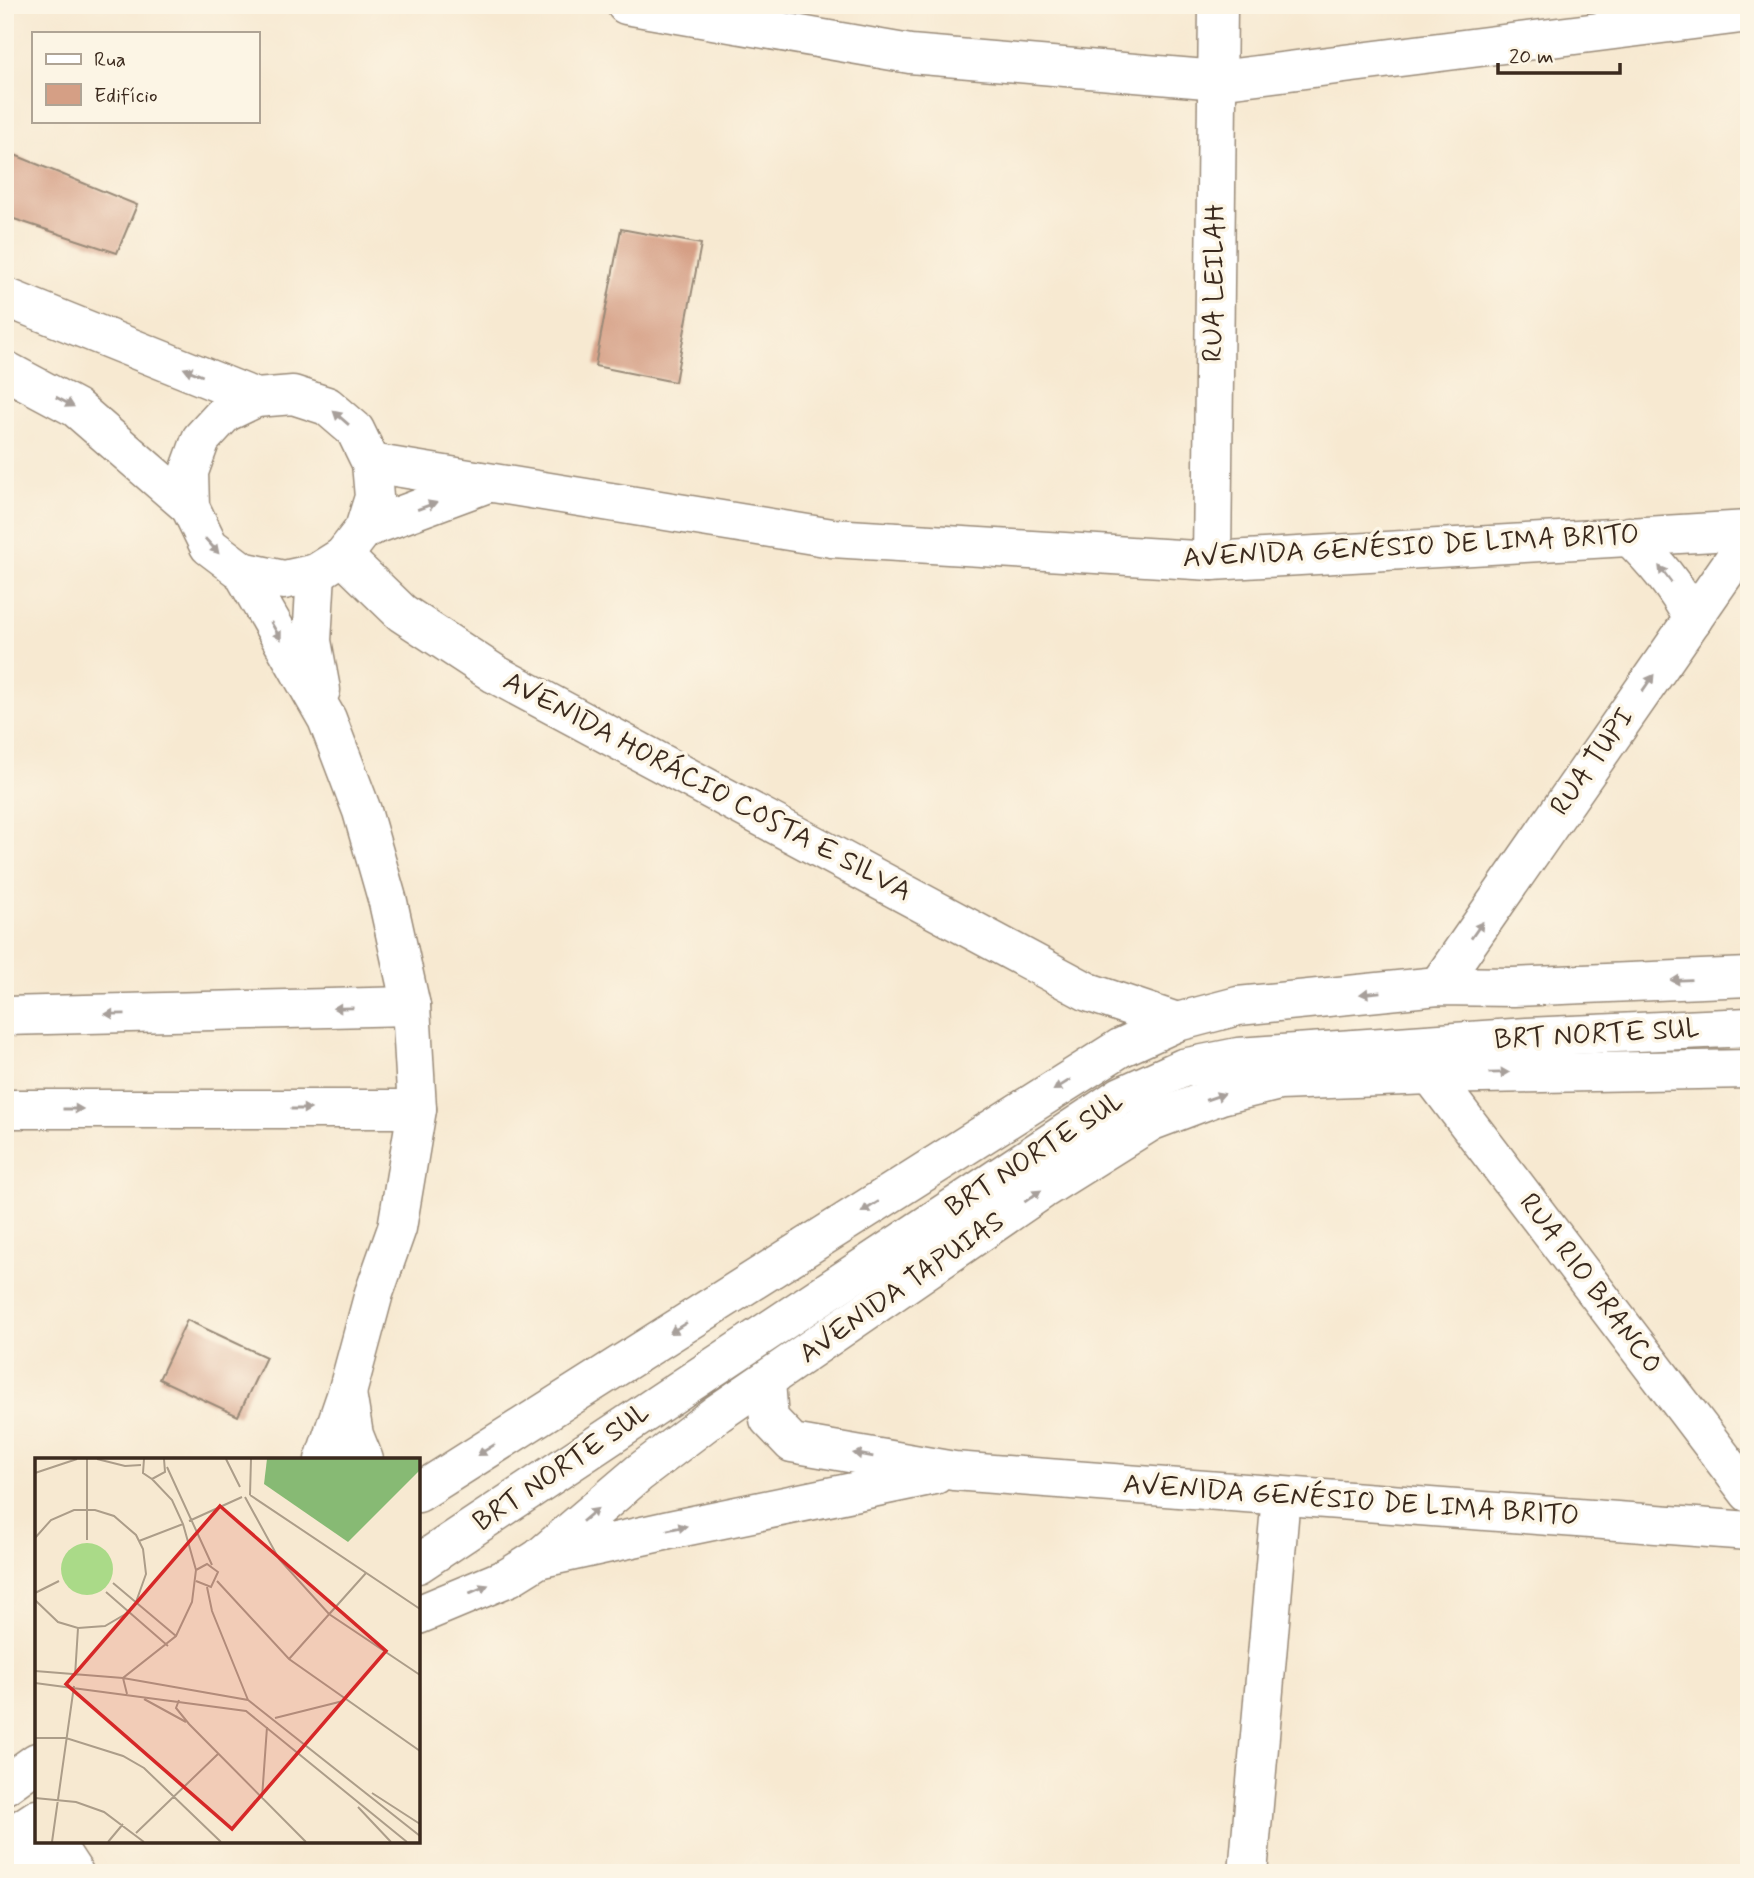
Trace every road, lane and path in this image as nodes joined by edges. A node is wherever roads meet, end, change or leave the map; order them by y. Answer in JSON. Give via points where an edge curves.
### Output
{"nodes":[{"id":1,"x":626,"y":5,"type":"edge"},
{"id":2,"x":1218,"y":5,"type":"edge"},
{"id":3,"x":1749,"y":13,"type":"edge"},
{"id":4,"x":1217,"y":80,"type":"junction"},
{"id":5,"x":5,"y":296,"type":"edge"},
{"id":6,"x":5,"y":370,"type":"edge"},
{"id":7,"x":256,"y":398,"type":"junction"},
{"id":8,"x":371,"y":463,"type":"junction"},
{"id":9,"x":489,"y":482,"type":"junction"},
{"id":10,"x":190,"y":507,"type":"junction"},
{"id":11,"x":1749,"y":530,"type":"edge"},
{"id":12,"x":1629,"y":536,"type":"junction"},
{"id":13,"x":1749,"y":538,"type":"edge"},
{"id":14,"x":341,"y":552,"type":"junction"},
{"id":15,"x":1212,"y":561,"type":"junction"},
{"id":16,"x":242,"y":571,"type":"junction"},
{"id":17,"x":1693,"y":619,"type":"junction"},
{"id":18,"x":327,"y":719,"type":"junction"},
{"id":19,"x":1749,"y":977,"type":"edge"},
{"id":20,"x":1438,"y":986,"type":"junction"},
{"id":21,"x":1088,"y":992,"type":"junction"},
{"id":22,"x":411,"y":1006,"type":"junction"},
{"id":23,"x":5,"y":1016,"type":"edge"},
{"id":24,"x":1177,"y":1022,"type":"junction"},
{"id":25,"x":1749,"y":1027,"type":"edge"},
{"id":26,"x":1120,"y":1048,"type":"junction"},
{"id":27,"x":1749,"y":1069,"type":"edge"},
{"id":28,"x":1431,"y":1075,"type":"junction"},
{"id":29,"x":5,"y":1109,"type":"edge"},
{"id":30,"x":417,"y":1110,"type":"junction"},
{"id":31,"x":766,"y":1382,"type":"junction"},
{"id":32,"x":347,"y":1393,"type":"junction"},
{"id":33,"x":325,"y":1458,"type":"edge"},
{"id":34,"x":363,"y":1458,"type":"edge"},
{"id":35,"x":954,"y":1471,"type":"junction"},
{"id":36,"x":420,"y":1492,"type":"edge"},
{"id":37,"x":1749,"y":1493,"type":"edge"},
{"id":38,"x":1281,"y":1496,"type":"junction"},
{"id":39,"x":1749,"y":1531,"type":"edge"},
{"id":40,"x":538,"y":1559,"type":"junction"},
{"id":41,"x":420,"y":1563,"type":"edge"},
{"id":42,"x":420,"y":1614,"type":"edge"},
{"id":43,"x":5,"y":1840,"type":"edge"},
{"id":44,"x":35,"y":1842,"type":"edge"},
{"id":45,"x":57,"y":1844,"type":"edge"},
{"id":46,"x":14,"y":1873,"type":"edge"},
{"id":47,"x":1248,"y":1873,"type":"edge"}],
"edges":[{"from":1,"to":4,"type":"street","via":[[910,54]]},
{"from":2,"to":4,"type":"street","name":"RUA LEILAH"},
{"from":3,"to":4,"type":"street"},
{"from":4,"to":15,"type":"street","name":"RUA LEILAH"},
{"from":7,"to":5,"type":"street","one_way":true},
{"from":6,"to":10,"type":"street","one_way":true,"via":[[76,408]]},
{"from":8,"to":7,"type":"street","one_way":true,"via":[[355,430],[327,406],[293,395]]},
{"from":7,"to":10,"type":"street","via":[[225,413],[201,439],[189,472]]},
{"from":8,"to":9,"type":"street","name":"AVENIDA GENÉSIO DE LIMA BRITO"},
{"from":8,"to":14,"type":"street","via":[[374,497]]},
{"from":14,"to":9,"type":"street","name":"AVENIDA GENÉSIO DE LIMA BRITO","one_way":true},
{"from":9,"to":15,"type":"street","name":"AVENIDA GENÉSIO DE LIMA BRITO","via":[[832,538]]},
{"from":10,"to":16,"type":"street","one_way":true,"via":[[209,546]]},
{"from":11,"to":12,"type":"street","name":"AVENIDA GENÉSIO DE LIMA BRITO"},
{"from":12,"to":15,"type":"street","name":"AVENIDA GENÉSIO DE LIMA BRITO"},
{"from":17,"to":12,"type":"street","one_way":true,"via":[[1660,567]]},
{"from":13,"to":17,"type":"street","name":"RUA TUPI"},
{"from":14,"to":16,"type":"street","via":[[284,580]]},
{"from":14,"to":18,"type":"street","via":[[312,641]]},
{"from":14,"to":21,"type":"street","name":"AVENIDA HORÁCIO COSTA E SILVA","via":[[402,613],[495,674]]},
{"from":16,"to":18,"type":"street","one_way":true},
{"from":20,"to":17,"type":"street","name":"RUA TUPI","one_way":true},
{"from":18,"to":22,"type":"street","via":[[366,824]]},
{"from":19,"to":20,"type":"street","one_way":true},
{"from":20,"to":24,"type":"street","one_way":true,"via":[[1238,1006]]},
{"from":21,"to":24,"type":"street","name":"AVENIDA HORÁCIO COSTA E SILVA"},
{"from":21,"to":26,"type":"street"},
{"from":22,"to":23,"type":"street","one_way":true},
{"from":22,"to":30,"type":"street"},
{"from":24,"to":26,"type":"street"},
{"from":25,"to":41,"type":"street","name":"BRT NORTE SUL","via":[[1238,1057],[1184,1068],[1121,1096]]},
{"from":26,"to":36,"type":"street","one_way":true},
{"from":28,"to":27,"type":"street","one_way":true},
{"from":31,"to":28,"type":"street","name":"AVENIDA TAPUIAS","one_way":true,"via":[[1042,1190],[1152,1121],[1221,1095],[1279,1081]]},
{"from":28,"to":37,"type":"street","name":"RUA RIO BRANCO"},
{"from":29,"to":30,"type":"street","one_way":true},
{"from":30,"to":32,"type":"street","via":[[397,1228]]},
{"from":35,"to":31,"type":"street","name":"AVENIDA GENÉSIO DE LIMA BRITO","one_way":true,"via":[[792,1443],[769,1419]]},
{"from":40,"to":31,"type":"street","name":"AVENIDA TAPUIAS","one_way":true,"via":[[639,1474]]},
{"from":32,"to":33,"type":"street"},
{"from":32,"to":34,"type":"street"},
{"from":35,"to":38,"type":"street","name":"AVENIDA GENÉSIO DE LIMA BRITO"},
{"from":40,"to":35,"type":"street","name":"AVENIDA GENÉSIO DE LIMA BRITO","one_way":true},
{"from":38,"to":39,"type":"street","name":"AVENIDA GENÉSIO DE LIMA BRITO"},
{"from":38,"to":47,"type":"street"},
{"from":42,"to":40,"type":"street","name":"AVENIDA TAPUIAS","one_way":true,"via":[[509,1577]]},
{"from":43,"to":44,"type":"street"},
{"from":45,"to":46,"type":"street"}]}
